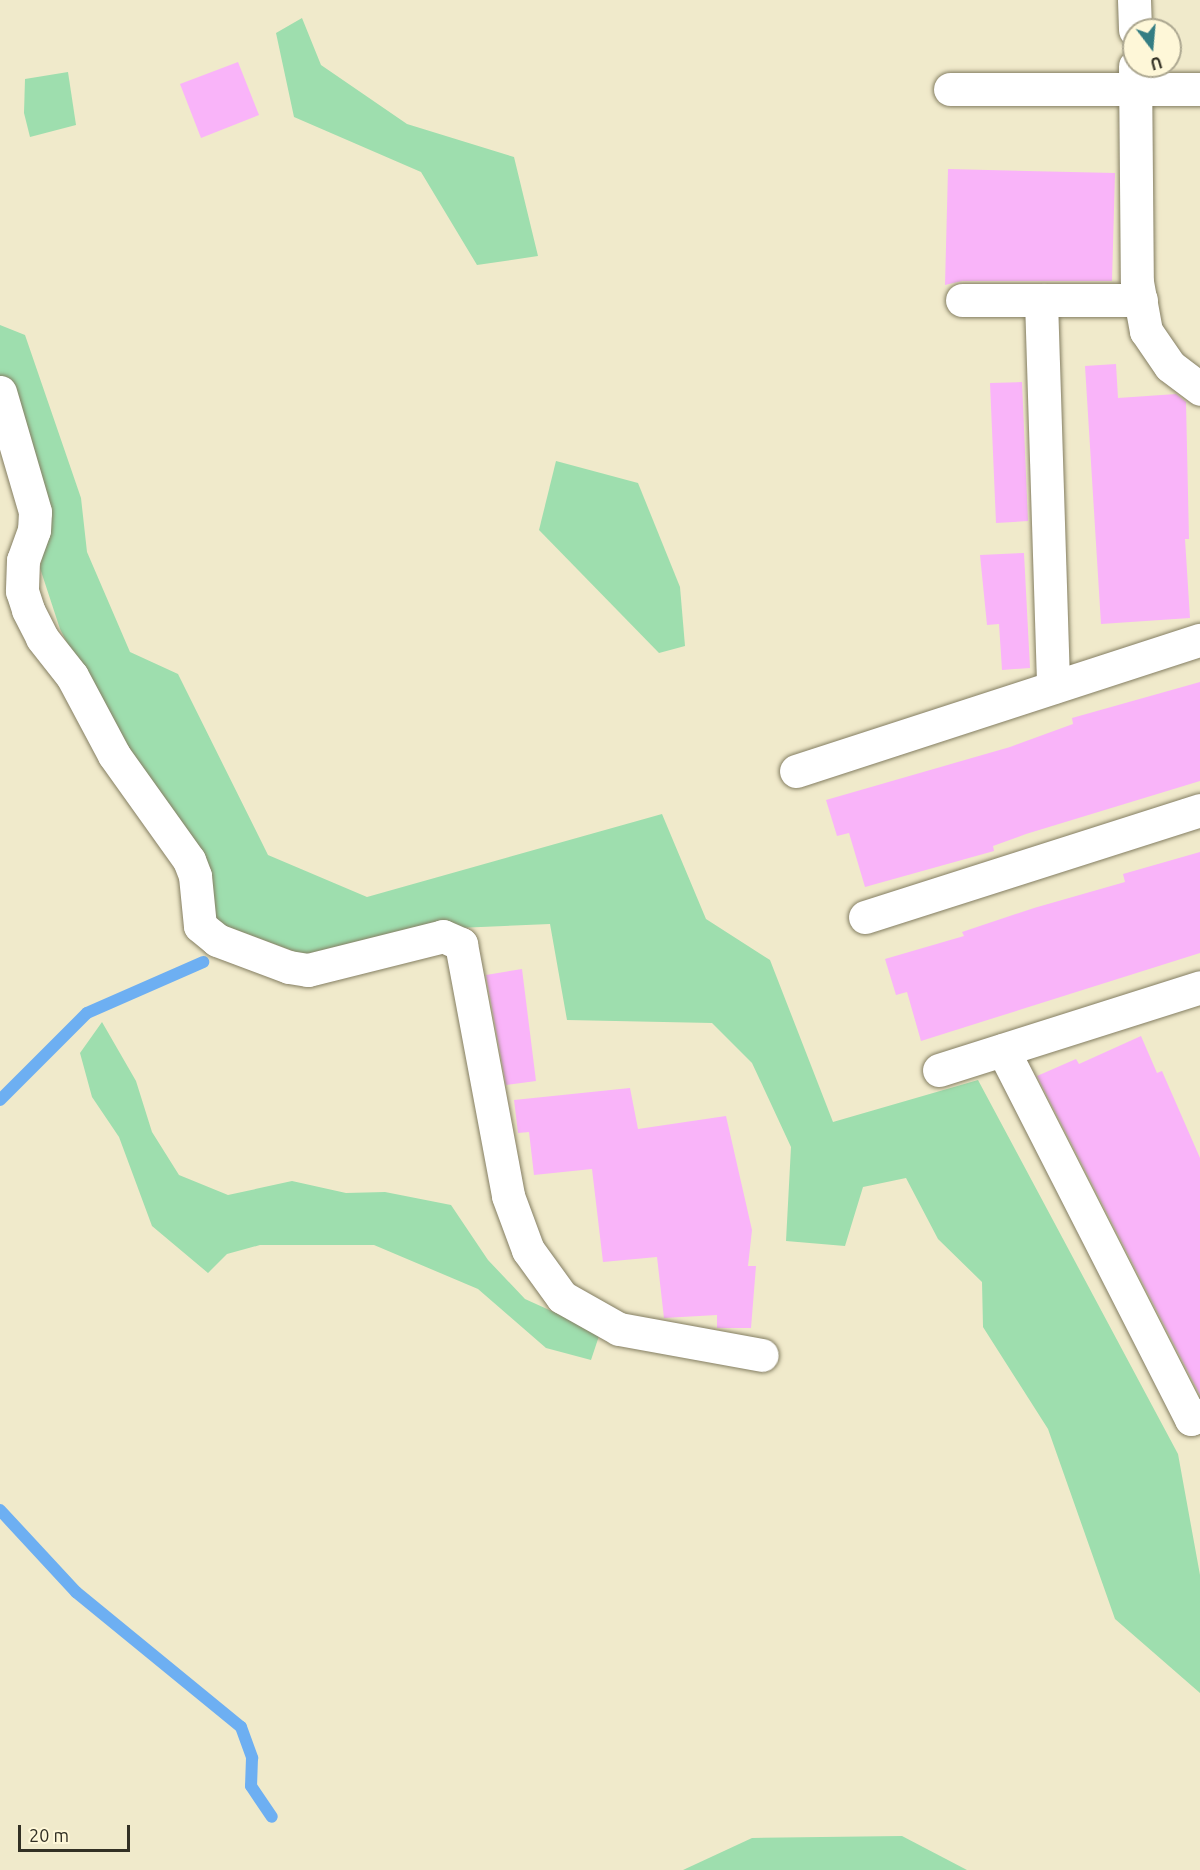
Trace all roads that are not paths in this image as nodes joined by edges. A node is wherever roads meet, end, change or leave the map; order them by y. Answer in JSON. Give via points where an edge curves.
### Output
{"nodes":[{"id":1,"x":1134,"y":0,"type":"edge"},
{"id":2,"x":1135,"y":18,"type":"edge"},
{"id":3,"x":1122,"y":78,"type":"edge"},
{"id":4,"x":1135,"y":78,"type":"edge"},
{"id":5,"x":1140,"y":78,"type":"edge"},
{"id":6,"x":950,"y":89,"type":"dead end"},
{"id":7,"x":1200,"y":89,"type":"edge"},
{"id":8,"x":962,"y":300,"type":"dead end"},
{"id":9,"x":1041,"y":300,"type":"junction"},
{"id":10,"x":1141,"y":300,"type":"junction"},
{"id":11,"x":1200,"y":389,"type":"edge"},
{"id":12,"x":0,"y":392,"type":"edge"},
{"id":13,"x":11,"y":595,"type":"edge"},
{"id":14,"x":1200,"y":640,"type":"edge"},
{"id":15,"x":1053,"y":687,"type":"junction"},
{"id":16,"x":796,"y":771,"type":"dead end"},
{"id":17,"x":1200,"y":810,"type":"edge"},
{"id":18,"x":866,"y":916,"type":"dead end"},
{"id":19,"x":1200,"y":987,"type":"edge"},
{"id":20,"x":1003,"y":1050,"type":"junction"},
{"id":21,"x":939,"y":1070,"type":"dead end"},
{"id":22,"x":762,"y":1355,"type":"dead end"},
{"id":23,"x":1200,"y":1415,"type":"edge"}],
"edges":[{"from":1,"to":2,"type":"street"},
{"from":3,"to":6,"type":"street"},
{"from":4,"to":10,"type":"street"},
{"from":5,"to":7,"type":"street"},
{"from":8,"to":9,"type":"street"},
{"from":9,"to":10,"type":"street"},
{"from":9,"to":15,"type":"street"},
{"from":10,"to":11,"type":"street","via":[[1146,331],[1170,366]]},
{"from":12,"to":13,"type":"street","via":[[35,512],[34,530]]},
{"from":13,"to":22,"type":"street","via":[[72,676],[114,754],[189,860],[195,876],[200,926],[209,935],[289,967],[308,970],[442,936],[461,944],[508,1196],[528,1250],[562,1297],[619,1329]]},
{"from":14,"to":15,"type":"street"},
{"from":15,"to":16,"type":"street"},
{"from":17,"to":18,"type":"street"},
{"from":19,"to":20,"type":"street"},
{"from":20,"to":21,"type":"street"},
{"from":20,"to":23,"type":"street","via":[[1191,1419]]}]}
